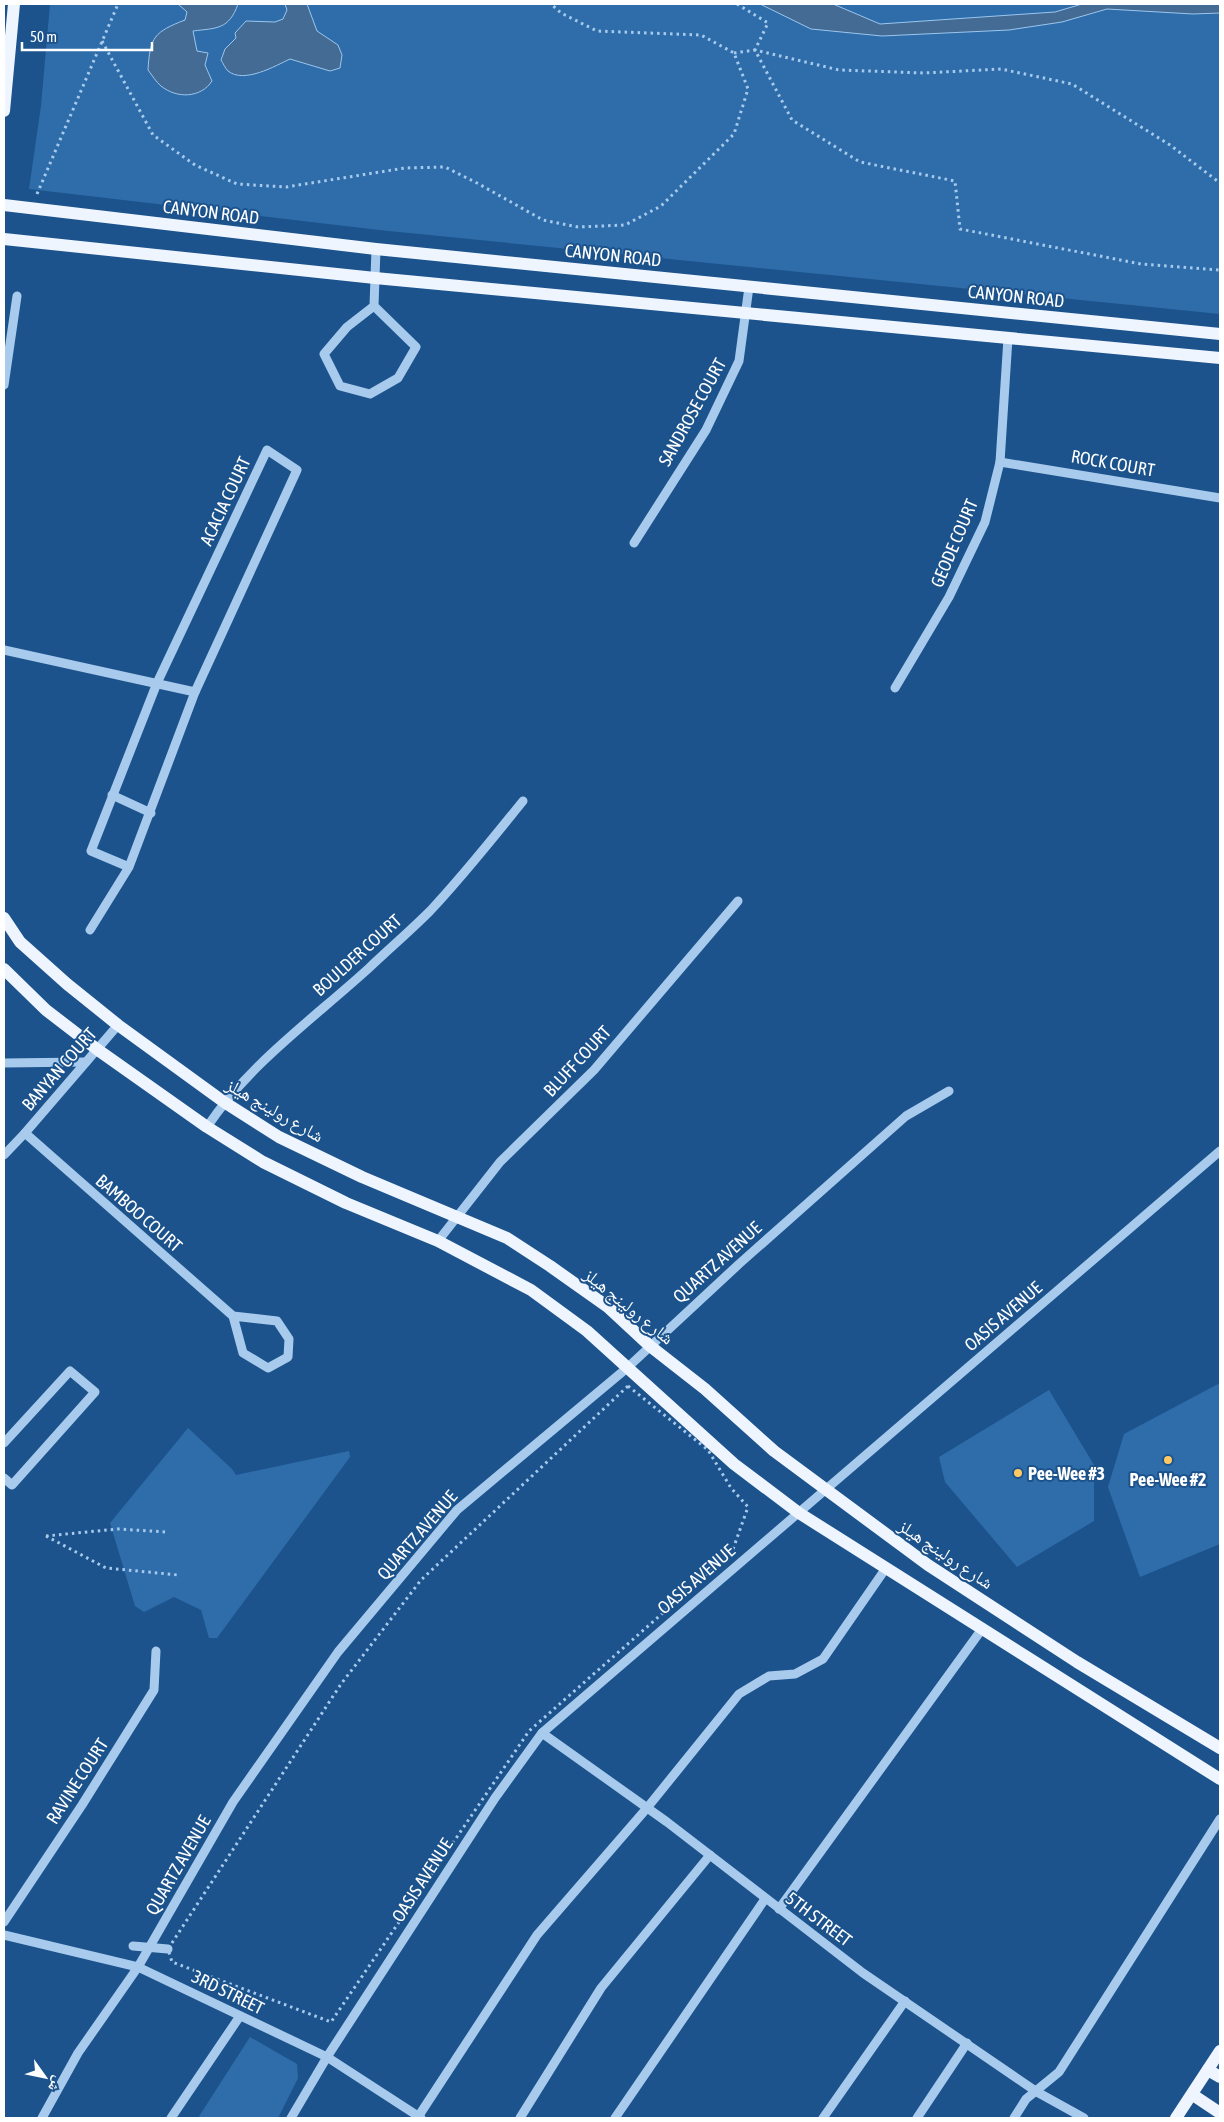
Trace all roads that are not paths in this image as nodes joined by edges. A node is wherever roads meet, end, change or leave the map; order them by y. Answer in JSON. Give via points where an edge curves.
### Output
{"nodes":[{"id":1,"x":14,"y":4,"type":"edge"},
{"id":2,"x":4,"y":111,"type":"edge"},
{"id":3,"x":4,"y":205,"type":"edge"},
{"id":4,"x":4,"y":239,"type":"edge"},
{"id":5,"x":376,"y":249,"type":"junction"},
{"id":6,"x":375,"y":278,"type":"junction"},
{"id":7,"x":749,"y":287,"type":"junction"},
{"id":8,"x":17,"y":296,"type":"dead end"},
{"id":9,"x":374,"y":306,"type":"junction"},
{"id":10,"x":746,"y":313,"type":"junction"},
{"id":11,"x":1220,"y":334,"type":"edge"},
{"id":12,"x":1008,"y":338,"type":"junction"},
{"id":13,"x":1220,"y":358,"type":"edge"},
{"id":14,"x":5,"y":369,"type":"edge"},
{"id":15,"x":4,"y":385,"type":"edge"},
{"id":16,"x":1000,"y":462,"type":"junction"},
{"id":17,"x":1220,"y":498,"type":"edge"},
{"id":18,"x":634,"y":543,"type":"dead end"},
{"id":19,"x":4,"y":650,"type":"edge"},
{"id":20,"x":157,"y":683,"type":"junction"},
{"id":21,"x":895,"y":688,"type":"dead end"},
{"id":22,"x":195,"y":692,"type":"junction"},
{"id":23,"x":112,"y":795,"type":"junction"},
{"id":24,"x":522,"y":800,"type":"dead end"},
{"id":25,"x":151,"y":812,"type":"junction"},
{"id":26,"x":129,"y":867,"type":"junction"},
{"id":27,"x":738,"y":901,"type":"dead end"},
{"id":28,"x":4,"y":918,"type":"edge"},
{"id":29,"x":90,"y":930,"type":"dead end"},
{"id":30,"x":4,"y":969,"type":"edge"},
{"id":31,"x":118,"y":1025,"type":"junction"},
{"id":32,"x":98,"y":1050,"type":"junction"},
{"id":33,"x":86,"y":1062,"type":"junction"},
{"id":34,"x":4,"y":1063,"type":"edge"},
{"id":35,"x":949,"y":1091,"type":"dead end"},
{"id":36,"x":224,"y":1102,"type":"junction"},
{"id":37,"x":207,"y":1127,"type":"junction"},
{"id":38,"x":25,"y":1133,"type":"junction"},
{"id":39,"x":1220,"y":1151,"type":"edge"},
{"id":40,"x":4,"y":1155,"type":"edge"},
{"id":41,"x":456,"y":1216,"type":"junction"},
{"id":42,"x":438,"y":1241,"type":"junction"},
{"id":43,"x":232,"y":1316,"type":"junction"},
{"id":44,"x":650,"y":1346,"type":"junction"},
{"id":45,"x":627,"y":1368,"type":"junction"},
{"id":46,"x":4,"y":1443,"type":"edge"},
{"id":47,"x":4,"y":1478,"type":"edge"},
{"id":48,"x":825,"y":1490,"type":"junction"},
{"id":49,"x":798,"y":1513,"type":"junction"},
{"id":50,"x":886,"y":1568,"type":"junction"},
{"id":51,"x":982,"y":1629,"type":"junction"},
{"id":52,"x":156,"y":1651,"type":"dead end"},
{"id":53,"x":542,"y":1733,"type":"junction"},
{"id":54,"x":1220,"y":1748,"type":"edge"},
{"id":55,"x":1220,"y":1779,"type":"edge"},
{"id":56,"x":647,"y":1808,"type":"junction"},
{"id":57,"x":1220,"y":1820,"type":"edge"},
{"id":58,"x":710,"y":1855,"type":"junction"},
{"id":59,"x":766,"y":1899,"type":"junction"},
{"id":60,"x":779,"y":1909,"type":"junction"},
{"id":61,"x":4,"y":1922,"type":"edge"},
{"id":62,"x":4,"y":1935,"type":"edge"},
{"id":63,"x":133,"y":1946,"type":"dead end"},
{"id":64,"x":150,"y":1948,"type":"junction"},
{"id":65,"x":168,"y":1949,"type":"road end"},
{"id":66,"x":138,"y":1967,"type":"junction"},
{"id":67,"x":905,"y":2001,"type":"junction"},
{"id":68,"x":240,"y":2016,"type":"junction"},
{"id":69,"x":967,"y":2043,"type":"junction"},
{"id":70,"x":1220,"y":2051,"type":"edge"},
{"id":71,"x":326,"y":2057,"type":"junction"},
{"id":72,"x":1208,"y":2070,"type":"junction"},
{"id":73,"x":1220,"y":2078,"type":"edge"},
{"id":74,"x":1037,"y":2092,"type":"junction"},
{"id":75,"x":1193,"y":2095,"type":"junction"},
{"id":76,"x":1220,"y":2113,"type":"edge"},
{"id":77,"x":42,"y":2118,"type":"edge"},
{"id":78,"x":171,"y":2118,"type":"edge"},
{"id":79,"x":291,"y":2118,"type":"edge"},
{"id":80,"x":420,"y":2118,"type":"edge"},
{"id":81,"x":520,"y":2118,"type":"edge"},
{"id":82,"x":615,"y":2118,"type":"edge"},
{"id":83,"x":823,"y":2118,"type":"edge"},
{"id":84,"x":917,"y":2118,"type":"edge"},
{"id":85,"x":1014,"y":2118,"type":"edge"},
{"id":86,"x":1084,"y":2118,"type":"edge"},
{"id":87,"x":1176,"y":2118,"type":"edge"}],
"edges":[{"from":1,"to":2,"type":"main road"},
{"from":3,"to":5,"type":"main road","name":"CANYON ROAD"},
{"from":4,"to":6,"type":"main road"},
{"from":5,"to":6,"type":"street"},
{"from":5,"to":7,"type":"main road","name":"CANYON ROAD"},
{"from":6,"to":9,"type":"street"},
{"from":6,"to":10,"type":"main road"},
{"from":7,"to":10,"type":"street","name":"SANDROSE COURT"},
{"from":7,"to":11,"type":"main road","name":"CANYON ROAD"},
{"from":8,"to":14,"type":"street"},
{"from":9,"to":9,"type":"street","via":[[347,326],[324,354],[340,386],[370,394],[398,378],[416,347]]},
{"from":10,"to":12,"type":"main road"},
{"from":10,"to":18,"type":"street","name":"SANDROSE COURT","via":[[740,361],[706,430]]},
{"from":12,"to":13,"type":"main road"},
{"from":12,"to":16,"type":"street","name":"GEODE COURT"},
{"from":14,"to":15,"type":"street"},
{"from":16,"to":17,"type":"street","name":"ROCK COURT"},
{"from":16,"to":21,"type":"street","name":"GEODE COURT","via":[[985,522],[949,597]]},
{"from":19,"to":20,"type":"street"},
{"from":20,"to":22,"type":"street"},
{"from":20,"to":22,"type":"street","name":"ACACIA COURT","via":[[267,450],[297,470]]},
{"from":20,"to":23,"type":"street","name":"ACACIA COURT"},
{"from":22,"to":25,"type":"street","name":"ACACIA COURT"},
{"from":23,"to":25,"type":"street"},
{"from":23,"to":26,"type":"street","name":"ACACIA COURT","via":[[91,851]]},
{"from":24,"to":36,"type":"street","name":"BOULDER COURT","via":[[490,843],[430,911],[290,1036]]},
{"from":25,"to":26,"type":"street","name":"ACACIA COURT"},
{"from":26,"to":29,"type":"street","name":"ACACIA COURT"},
{"from":27,"to":41,"type":"street","name":"BLUFF COURT","via":[[594,1070],[500,1162]]},
{"from":28,"to":31,"type":"main road","name":"شارع رولينج هيلز","via":[[20,942]]},
{"from":30,"to":32,"type":"main road","via":[[46,1010]]},
{"from":31,"to":32,"type":"street","name":"BANYAN COURT"},
{"from":31,"to":36,"type":"main road","name":"شارع رولينج هيلز"},
{"from":32,"to":33,"type":"street","name":"BANYAN COURT"},
{"from":32,"to":37,"type":"main road"},
{"from":33,"to":34,"type":"street"},
{"from":33,"to":38,"type":"street","name":"BANYAN COURT"},
{"from":35,"to":44,"type":"street","name":"QUARTZ AVENUE","via":[[906,1116]]},
{"from":36,"to":37,"type":"street","name":"BOULDER COURT"},
{"from":36,"to":41,"type":"main road","name":"شارع رولينج هيلز","via":[[279,1137],[362,1177]]},
{"from":37,"to":42,"type":"main road","via":[[262,1162],[346,1203]]},
{"from":38,"to":40,"type":"street","name":"BANYAN COURT"},
{"from":38,"to":43,"type":"street","name":"BAMBOO COURT"},
{"from":39,"to":48,"type":"street","name":"OASIS AVENUE"},
{"from":41,"to":42,"type":"street","name":"BLUFF COURT"},
{"from":41,"to":44,"type":"main road","name":"شارع رولينج هيلز","via":[[506,1238],[550,1266],[608,1307]]},
{"from":42,"to":45,"type":"main road","via":[[531,1290],[587,1331]]},
{"from":43,"to":43,"type":"street","via":[[243,1353],[268,1368],[288,1357],[289,1340],[277,1321]]},
{"from":44,"to":45,"type":"street","name":"QUARTZ AVENUE"},
{"from":44,"to":48,"type":"main road","name":"شارع رولينج هيلز","via":[[705,1388],[774,1451]]},
{"from":45,"to":49,"type":"main road","via":[[734,1464]]},
{"from":45,"to":64,"type":"street","name":"QUARTZ AVENUE","via":[[457,1510],[344,1644],[233,1802]]},
{"from":46,"to":47,"type":"street","via":[[70,1370],[95,1392],[12,1485]]},
{"from":48,"to":49,"type":"street","name":"OASIS AVENUE"},
{"from":48,"to":54,"type":"main road","name":"شارع رولينج هيلز","via":[[928,1565],[1077,1662]]},
{"from":49,"to":50,"type":"main road"},
{"from":49,"to":53,"type":"street","name":"OASIS AVENUE"},
{"from":50,"to":51,"type":"main road"},
{"from":50,"to":56,"type":"street","via":[[824,1659],[795,1674],[769,1676],[739,1694]]},
{"from":51,"to":55,"type":"main road"},
{"from":51,"to":60,"type":"street"},
{"from":52,"to":61,"type":"street","name":"RAVINE COURT","via":[[154,1690]]},
{"from":53,"to":56,"type":"street","name":"5TH STREET"},
{"from":53,"to":71,"type":"street","name":"OASIS AVENUE","via":[[494,1798]]},
{"from":56,"to":58,"type":"street","name":"5TH STREET"},
{"from":56,"to":80,"type":"street","via":[[537,1935]]},
{"from":57,"to":74,"type":"street","via":[[1059,2072]]},
{"from":58,"to":59,"type":"street","name":"5TH STREET"},
{"from":58,"to":81,"type":"street","via":[[601,1988]]},
{"from":59,"to":60,"type":"street","name":"5TH STREET"},
{"from":59,"to":82,"type":"street"},
{"from":60,"to":67,"type":"street","name":"5TH STREET"},
{"from":62,"to":66,"type":"street","name":"3RD STREET"},
{"from":63,"to":64,"type":"street"},
{"from":64,"to":65,"type":"street"},
{"from":64,"to":66,"type":"street","name":"QUARTZ AVENUE"},
{"from":66,"to":68,"type":"street","name":"3RD STREET"},
{"from":66,"to":77,"type":"street","name":"QUARTZ AVENUE","via":[[78,2053]]},
{"from":67,"to":69,"type":"street","name":"5TH STREET"},
{"from":67,"to":83,"type":"street"},
{"from":68,"to":71,"type":"street","name":"3RD STREET"},
{"from":68,"to":78,"type":"street"},
{"from":69,"to":74,"type":"street","name":"5TH STREET"},
{"from":69,"to":84,"type":"street"},
{"from":70,"to":72,"type":"main road"},
{"from":71,"to":79,"type":"street","name":"OASIS AVENUE"},
{"from":71,"to":80,"type":"street","name":"3RD STREET"},
{"from":72,"to":73,"type":"main road"},
{"from":72,"to":75,"type":"main road"},
{"from":74,"to":85,"type":"street","via":[[1026,2100]]},
{"from":74,"to":86,"type":"street","name":"5TH STREET"},
{"from":75,"to":76,"type":"main road"},
{"from":75,"to":87,"type":"main road"}]}
